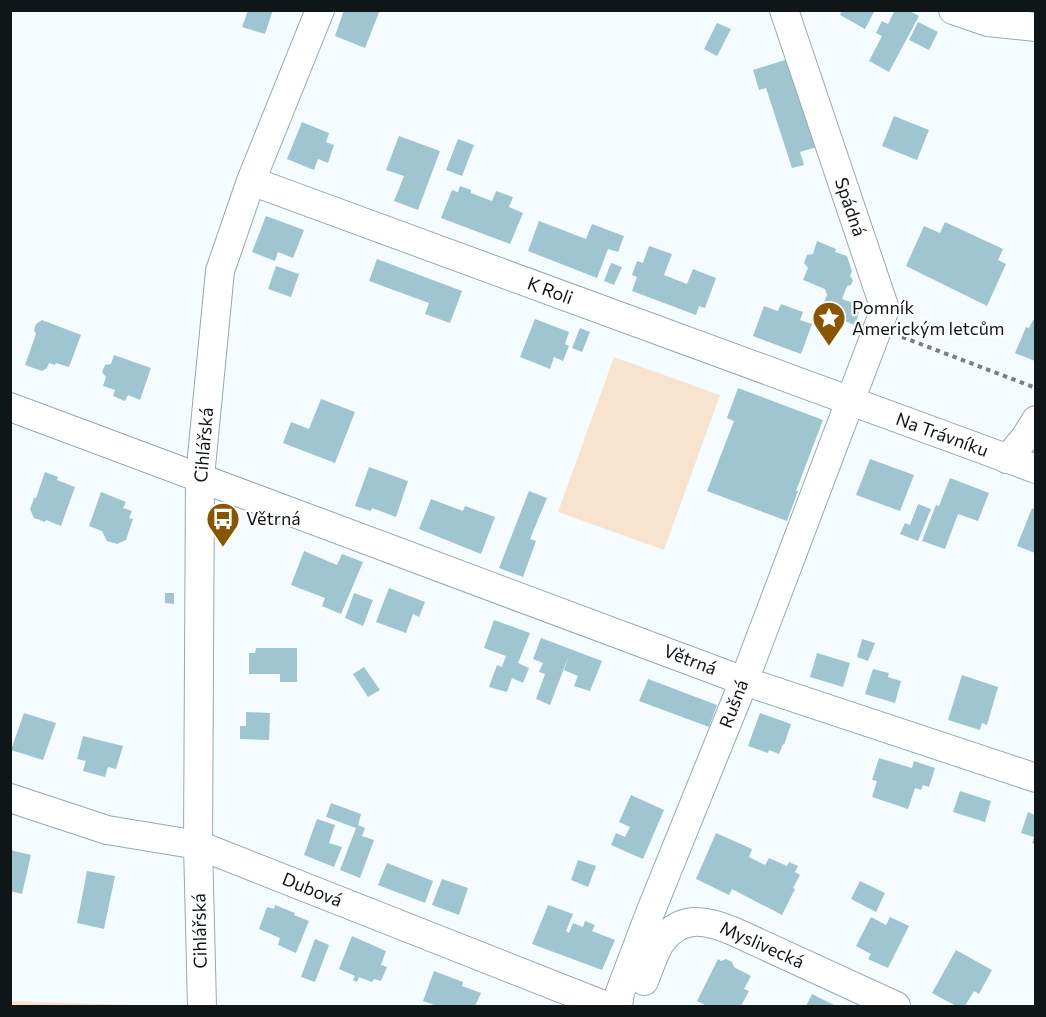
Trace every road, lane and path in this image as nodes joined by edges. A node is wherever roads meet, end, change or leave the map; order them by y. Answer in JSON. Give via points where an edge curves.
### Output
{"nodes":[{"id":1,"x":320,"y":10,"type":"edge"},
{"id":2,"x":784,"y":10,"type":"edge"},
{"id":3,"x":952,"y":10,"type":"edge"},
{"id":4,"x":1035,"y":27,"type":"edge"},
{"id":5,"x":251,"y":181,"type":"junction"},
{"id":6,"x":878,"y":327,"type":"junction"},
{"id":7,"x":1035,"y":388,"type":"edge"},
{"id":8,"x":849,"y":401,"type":"junction"},
{"id":9,"x":10,"y":407,"type":"edge"},
{"id":10,"x":1035,"y":420,"type":"edge"},
{"id":11,"x":1007,"y":459,"type":"junction"},
{"id":12,"x":1035,"y":469,"type":"edge"},
{"id":13,"x":200,"y":477,"type":"junction"},
{"id":14,"x":744,"y":681,"type":"junction"},
{"id":15,"x":1035,"y":778,"type":"edge"},
{"id":16,"x":10,"y":798,"type":"edge"},
{"id":17,"x":198,"y":845,"type":"junction"},
{"id":18,"x":202,"y":1006,"type":"edge"},
{"id":19,"x":606,"y":1006,"type":"edge"},
{"id":20,"x":618,"y":1006,"type":"edge"},
{"id":21,"x":631,"y":1006,"type":"edge"},
{"id":22,"x":896,"y":1006,"type":"edge"}],
"edges":[{"from":1,"to":5,"type":"street","name":"Cihlářská"},
{"from":2,"to":6,"type":"street","name":"Spádná","via":[[885,309]]},
{"from":3,"to":4,"type":"street","via":[[988,22]]},
{"from":5,"to":8,"type":"street","name":"K Roli"},
{"from":5,"to":13,"type":"street","name":"Cihlářská","via":[[220,271]]},
{"from":6,"to":7,"type":"path"},
{"from":6,"to":8,"type":"street","name":"Spádná"},
{"from":8,"to":11,"type":"street","name":"Na Trávníku"},
{"from":8,"to":14,"type":"street","name":"Rušná"},
{"from":9,"to":13,"type":"street","name":"Větrná"},
{"from":10,"to":11,"type":"street"},
{"from":11,"to":12,"type":"street","name":"Na Trávníku"},
{"from":13,"to":14,"type":"street","name":"Větrná"},
{"from":13,"to":17,"type":"street","name":"Cihlářská"},
{"from":14,"to":15,"type":"street","name":"Větrná"},
{"from":14,"to":20,"type":"street","name":"Rušná","via":[[650,913]]},
{"from":16,"to":17,"type":"street","name":"Dubová","via":[[106,830]]},
{"from":17,"to":18,"type":"street","name":"Cihlářská"},
{"from":17,"to":19,"type":"street","name":"Dubová"},
{"from":21,"to":22,"type":"street","name":"Myslivecká","via":[[659,946],[670,932],[683,923],[700,922],[725,928]]}]}
